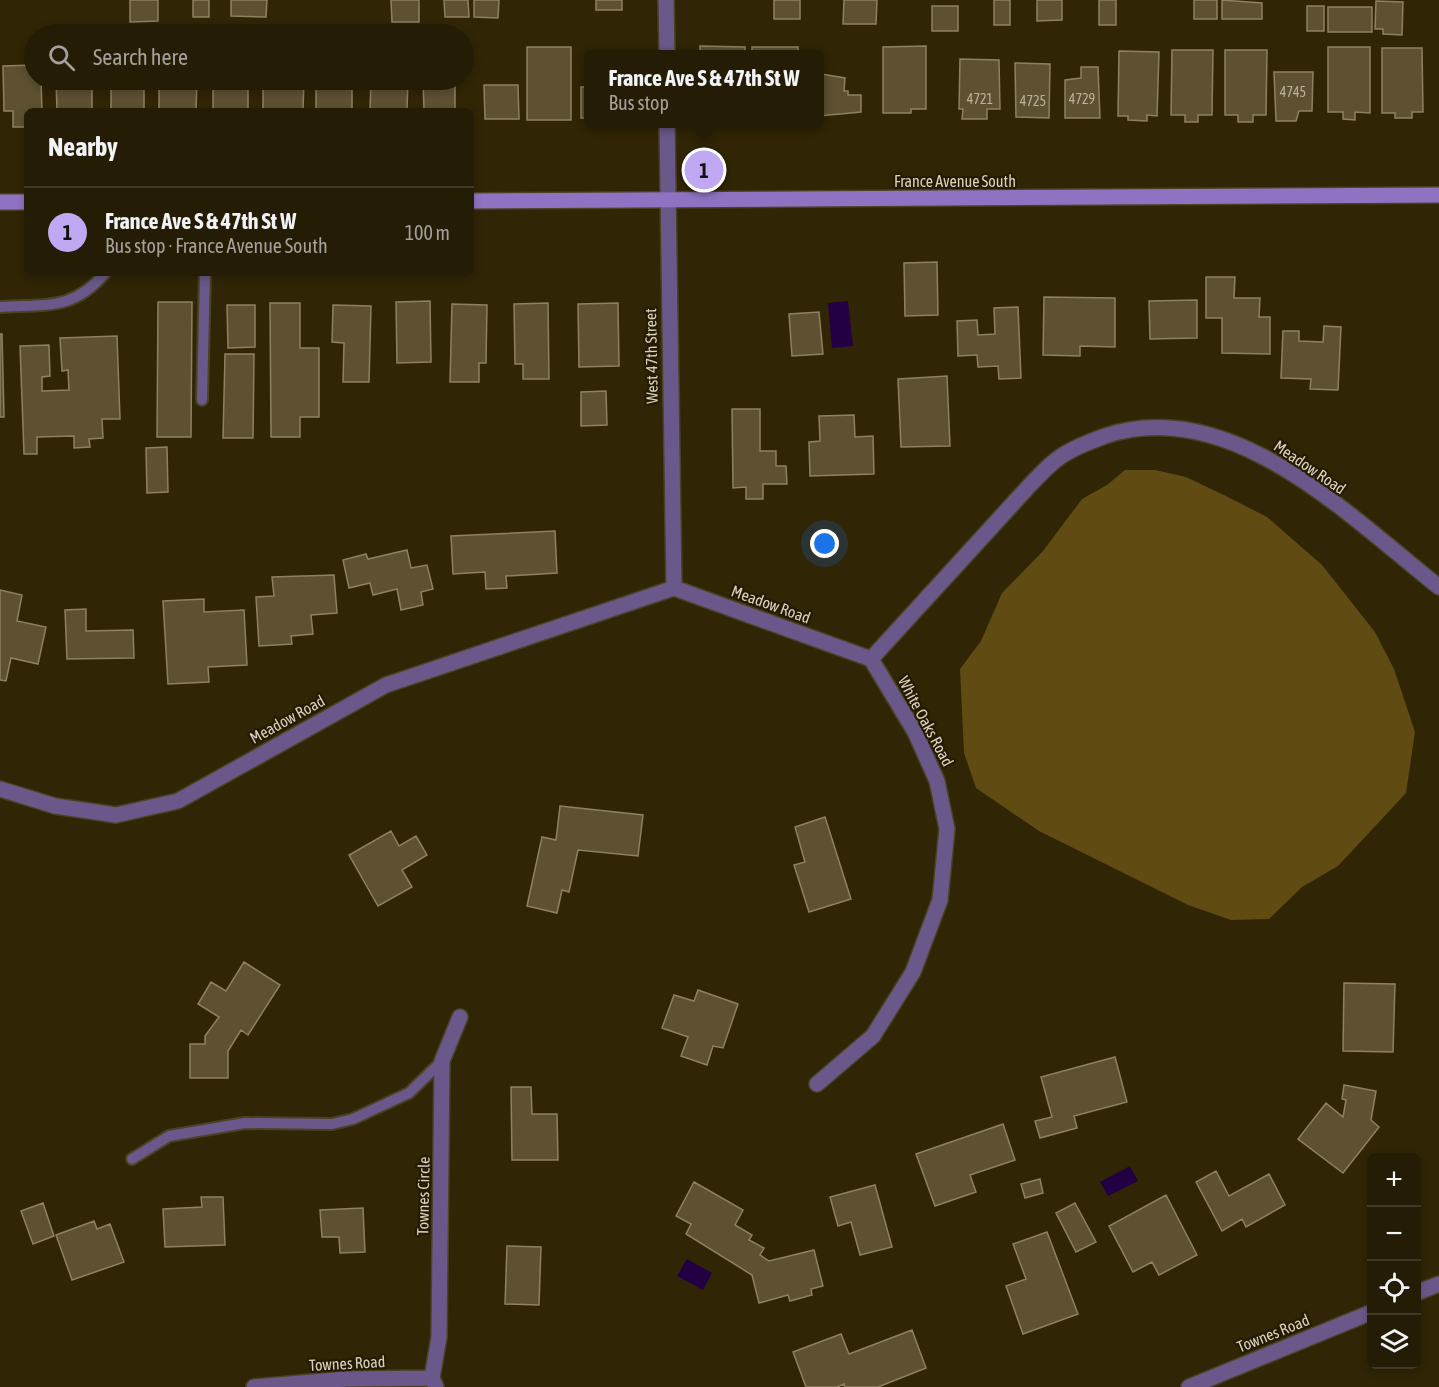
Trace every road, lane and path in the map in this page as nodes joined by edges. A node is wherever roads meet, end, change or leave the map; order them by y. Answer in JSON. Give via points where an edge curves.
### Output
{"nodes":[{"id":1,"x":666,"y":0,"type":"edge"},
{"id":2,"x":667,"y":50,"type":"edge"},
{"id":3,"x":667,"y":128,"type":"edge"},
{"id":4,"x":1439,"y":195,"type":"edge"},
{"id":5,"x":474,"y":201,"type":"edge"},
{"id":6,"x":667,"y":201,"type":"junction"},
{"id":7,"x":0,"y":202,"type":"edge"},
{"id":8,"x":24,"y":202,"type":"edge"},
{"id":9,"x":103,"y":276,"type":"edge"},
{"id":10,"x":205,"y":276,"type":"edge"},
{"id":11,"x":0,"y":307,"type":"edge"},
{"id":12,"x":202,"y":400,"type":"dead end"},
{"id":13,"x":1439,"y":586,"type":"edge"},
{"id":14,"x":674,"y":588,"type":"junction"},
{"id":15,"x":871,"y":659,"type":"junction"},
{"id":16,"x":0,"y":789,"type":"edge"},
{"id":17,"x":460,"y":1017,"type":"dead end"},
{"id":18,"x":442,"y":1061,"type":"junction"},
{"id":19,"x":817,"y":1084,"type":"dead end"},
{"id":20,"x":132,"y":1159,"type":"dead end"},
{"id":21,"x":1439,"y":1284,"type":"edge"},
{"id":22,"x":1421,"y":1291,"type":"edge"},
{"id":23,"x":1367,"y":1314,"type":"edge"},
{"id":24,"x":1214,"y":1382,"type":"edge"},
{"id":25,"x":434,"y":1383,"type":"edge"},
{"id":26,"x":254,"y":1387,"type":"edge"},
{"id":27,"x":1189,"y":1387,"type":"edge"}],
"edges":[{"from":1,"to":2,"type":"street"},
{"from":3,"to":6,"type":"street","name":"West 47th Street"},
{"from":4,"to":6,"type":"main road","name":"France Avenue South"},
{"from":5,"to":6,"type":"main road","name":"France Avenue South"},
{"from":6,"to":14,"type":"street","name":"West 47th Street"},
{"from":7,"to":8,"type":"main road"},
{"from":9,"to":11,"type":"lane","via":[[92,289],[65,303]]},
{"from":10,"to":12,"type":"lane"},
{"from":13,"to":15,"type":"street","name":"Meadow Road","via":[[1288,470],[1236,443],[1181,428],[1125,430],[1057,459]]},
{"from":14,"to":15,"type":"street","name":"Meadow Road"},
{"from":14,"to":16,"type":"street","name":"Meadow Road","via":[[386,685],[178,801],[116,815],[55,806]]},
{"from":15,"to":19,"type":"street","name":"White Oaks Road","via":[[915,732],[937,781],[947,829],[940,900],[913,972],[873,1036]]},
{"from":17,"to":18,"type":"street","name":"Townes Circle"},
{"from":18,"to":20,"type":"lane","via":[[409,1093],[354,1119],[332,1124],[245,1124],[170,1136]]},
{"from":18,"to":25,"type":"street","name":"Townes Circle","via":[[439,1337]]},
{"from":21,"to":22,"type":"street"},
{"from":23,"to":24,"type":"street","name":"Townes Road"},
{"from":24,"to":27,"type":"street","name":"Townes Road"},
{"from":25,"to":26,"type":"street","name":"Townes Road","via":[[346,1379]]}]}
